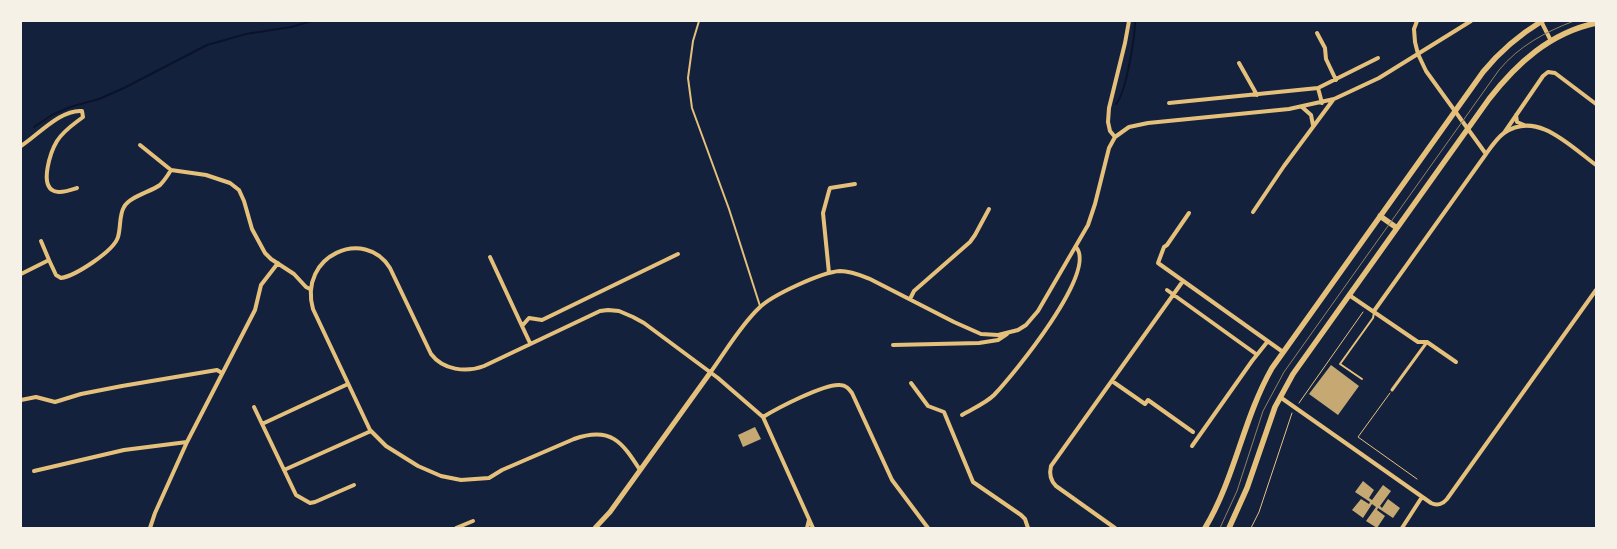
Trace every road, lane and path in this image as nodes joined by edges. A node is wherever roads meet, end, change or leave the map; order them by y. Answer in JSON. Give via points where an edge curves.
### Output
{"nodes":[{"id":1,"x":699,"y":21,"type":"edge"},
{"id":2,"x":1128,"y":21,"type":"edge"},
{"id":3,"x":1417,"y":21,"type":"edge"},
{"id":4,"x":1471,"y":21,"type":"edge"},
{"id":5,"x":1541,"y":21,"type":"edge"},
{"id":6,"x":1596,"y":23,"type":"edge"},
{"id":7,"x":1317,"y":33,"type":"dead end"},
{"id":8,"x":1551,"y":41,"type":"junction"},
{"id":9,"x":1418,"y":54,"type":"junction"},
{"id":10,"x":1378,"y":58,"type":"dead end"},
{"id":11,"x":1239,"y":63,"type":"dead end"},
{"id":12,"x":1336,"y":80,"type":"junction"},
{"id":13,"x":1318,"y":88,"type":"junction"},
{"id":14,"x":1258,"y":95,"type":"junction"},
{"id":15,"x":1334,"y":99,"type":"junction"},
{"id":16,"x":1169,"y":103,"type":"dead end"},
{"id":17,"x":1322,"y":103,"type":"junction"},
{"id":18,"x":1596,"y":104,"type":"edge"},
{"id":19,"x":1302,"y":107,"type":"junction"},
{"id":20,"x":1516,"y":114,"type":"junction"},
{"id":21,"x":1524,"y":125,"type":"junction"},
{"id":22,"x":1313,"y":126,"type":"junction"},
{"id":23,"x":1504,"y":133,"type":"junction"},
{"id":24,"x":1115,"y":137,"type":"junction"},
{"id":25,"x":140,"y":145,"type":"dead end"},
{"id":26,"x":21,"y":146,"type":"edge"},
{"id":27,"x":1486,"y":154,"type":"junction"},
{"id":28,"x":1596,"y":165,"type":"edge"},
{"id":29,"x":171,"y":170,"type":"junction"},
{"id":30,"x":856,"y":184,"type":"dead end"},
{"id":31,"x":77,"y":188,"type":"dead end"},
{"id":32,"x":989,"y":209,"type":"dead end"},
{"id":33,"x":1253,"y":212,"type":"dead end"},
{"id":34,"x":1189,"y":213,"type":"dead end"},
{"id":35,"x":1380,"y":216,"type":"junction"},
{"id":36,"x":1397,"y":228,"type":"junction"},
{"id":37,"x":42,"y":241,"type":"dead end"},
{"id":38,"x":1076,"y":247,"type":"junction"},
{"id":39,"x":678,"y":254,"type":"dead end"},
{"id":40,"x":490,"y":257,"type":"dead end"},
{"id":41,"x":50,"y":260,"type":"junction"},
{"id":42,"x":278,"y":263,"type":"junction"},
{"id":43,"x":829,"y":273,"type":"junction"},
{"id":44,"x":21,"y":274,"type":"edge"},
{"id":45,"x":1183,"y":281,"type":"junction"},
{"id":46,"x":310,"y":288,"type":"junction"},
{"id":47,"x":1167,"y":290,"type":"dead end"},
{"id":48,"x":1596,"y":290,"type":"edge"},
{"id":49,"x":1349,"y":295,"type":"junction"},
{"id":50,"x":910,"y":299,"type":"junction"},
{"id":51,"x":761,"y":306,"type":"junction"},
{"id":52,"x":1365,"y":310,"type":"dead end"},
{"id":53,"x":1374,"y":311,"type":"junction"},
{"id":54,"x":522,"y":326,"type":"junction"},
{"id":55,"x":1007,"y":334,"type":"junction"},
{"id":56,"x":1268,"y":341,"type":"junction"},
{"id":57,"x":1427,"y":342,"type":"junction"},
{"id":58,"x":530,"y":343,"type":"junction"},
{"id":59,"x":892,"y":345,"type":"dead end"},
{"id":60,"x":1283,"y":352,"type":"junction"},
{"id":61,"x":1256,"y":354,"type":"junction"},
{"id":62,"x":1456,"y":362,"type":"dead end"},
{"id":63,"x":222,"y":373,"type":"junction"},
{"id":64,"x":710,"y":373,"type":"junction"},
{"id":65,"x":1362,"y":379,"type":"dead end"},
{"id":66,"x":1112,"y":381,"type":"junction"},
{"id":67,"x":911,"y":383,"type":"dead end"},
{"id":68,"x":348,"y":384,"type":"junction"},
{"id":69,"x":1391,"y":391,"type":"joint"},
{"id":70,"x":1280,"y":397,"type":"junction"},
{"id":71,"x":21,"y":400,"type":"edge"},
{"id":72,"x":1297,"y":405,"type":"dead end"},
{"id":73,"x":254,"y":407,"type":"dead end"},
{"id":74,"x":1294,"y":410,"type":"dead end"},
{"id":75,"x":962,"y":415,"type":"dead end"},
{"id":76,"x":762,"y":417,"type":"junction"},
{"id":77,"x":262,"y":424,"type":"junction"},
{"id":78,"x":371,"y":431,"type":"junction"},
{"id":79,"x":1193,"y":432,"type":"dead end"},
{"id":80,"x":187,"y":442,"type":"junction"},
{"id":81,"x":1192,"y":446,"type":"dead end"},
{"id":82,"x":284,"y":470,"type":"junction"},
{"id":83,"x":640,"y":470,"type":"junction"},
{"id":84,"x":34,"y":472,"type":"dead end"},
{"id":85,"x":1417,"y":479,"type":"dead end"},
{"id":86,"x":354,"y":485,"type":"dead end"},
{"id":87,"x":1422,"y":498,"type":"junction"},
{"id":88,"x":809,"y":520,"type":"junction"},
{"id":89,"x":473,"y":521,"type":"dead end"},
{"id":90,"x":150,"y":528,"type":"edge"},
{"id":91,"x":456,"y":528,"type":"edge"},
{"id":92,"x":595,"y":528,"type":"edge"},
{"id":93,"x":807,"y":528,"type":"edge"},
{"id":94,"x":813,"y":528,"type":"edge"},
{"id":95,"x":928,"y":528,"type":"edge"},
{"id":96,"x":1028,"y":528,"type":"edge"},
{"id":97,"x":1115,"y":528,"type":"edge"},
{"id":98,"x":1205,"y":528,"type":"edge"},
{"id":99,"x":1230,"y":528,"type":"edge"},
{"id":100,"x":1251,"y":528,"type":"edge"},
{"id":101,"x":1402,"y":528,"type":"edge"}],
"edges":[{"from":1,"to":51,"type":"lane","via":[[688,78],[692,108]]},
{"from":2,"to":24,"type":"street","via":[[1108,108],[1110,131]]},
{"from":3,"to":9,"type":"street","via":[[1414,29]]},
{"from":4,"to":9,"type":"street"},
{"from":5,"to":8,"type":"street"},
{"from":5,"to":35,"type":"main road","via":[[1507,46],[1483,72]]},
{"from":6,"to":8,"type":"main road"},
{"from":7,"to":12,"type":"street"},
{"from":8,"to":36,"type":"main road","via":[[1521,62],[1502,82]]},
{"from":9,"to":15,"type":"street","via":[[1370,84]]},
{"from":9,"to":27,"type":"street","via":[[1426,71]]},
{"from":10,"to":12,"type":"street"},
{"from":11,"to":14,"type":"street"},
{"from":12,"to":13,"type":"street"},
{"from":13,"to":14,"type":"street"},
{"from":13,"to":17,"type":"street"},
{"from":14,"to":16,"type":"street"},
{"from":15,"to":17,"type":"street"},
{"from":15,"to":22,"type":"street"},
{"from":17,"to":19,"type":"street"},
{"from":18,"to":20,"type":"street","via":[[1550,72],[1543,76]]},
{"from":19,"to":22,"type":"street","via":[[1311,115]]},
{"from":19,"to":24,"type":"street","via":[[1135,125]]},
{"from":20,"to":21,"type":"street","via":[[1517,122]]},
{"from":20,"to":23,"type":"street"},
{"from":21,"to":23,"type":"street"},
{"from":21,"to":28,"type":"street","via":[[1546,129]]},
{"from":22,"to":33,"type":"street"},
{"from":23,"to":27,"type":"street"},
{"from":24,"to":38,"type":"street","via":[[1109,148],[1092,215]]},
{"from":25,"to":29,"type":"street"},
{"from":26,"to":31,"type":"street","via":[[70,112],[82,111],[83,117],[57,141],[47,170],[48,185],[52,190]]},
{"from":27,"to":53,"type":"street"},
{"from":29,"to":41,"type":"street","via":[[161,184],[124,206],[116,242],[104,254],[67,278],[56,275]]},
{"from":29,"to":42,"type":"street","via":[[206,175],[230,183],[239,190],[252,229],[265,253]]},
{"from":30,"to":43,"type":"street","via":[[828,191],[823,213]]},
{"from":32,"to":50,"type":"street","via":[[970,242],[914,291]]},
{"from":34,"to":45,"type":"street","via":[[1164,247],[1158,263]]},
{"from":35,"to":36,"type":"main road"},
{"from":35,"to":60,"type":"main road"},
{"from":36,"to":49,"type":"main road"},
{"from":37,"to":41,"type":"street"},
{"from":38,"to":55,"type":"street","via":[[1032,319]]},
{"from":38,"to":75,"type":"street","via":[[1080,255],[1078,274],[1045,333],[993,396]]},
{"from":39,"to":54,"type":"street","via":[[542,320],[529,318]]},
{"from":40,"to":54,"type":"street"},
{"from":41,"to":44,"type":"street"},
{"from":42,"to":46,"type":"street"},
{"from":42,"to":63,"type":"street","via":[[261,285],[254,310]]},
{"from":43,"to":50,"type":"street","via":[[857,274]]},
{"from":43,"to":51,"type":"street"},
{"from":45,"to":56,"type":"street"},
{"from":45,"to":66,"type":"street"},
{"from":46,"to":58,"type":"street","via":[[314,275],[326,260],[337,253],[367,250],[389,265],[431,354],[444,365],[460,369],[479,368]]},
{"from":46,"to":68,"type":"street","via":[[313,309]]},
{"from":47,"to":61,"type":"street"},
{"from":48,"to":87,"type":"street","via":[[1448,499],[1435,505]]},
{"from":49,"to":53,"type":"street"},
{"from":49,"to":70,"type":"main road"},
{"from":50,"to":55,"type":"street","via":[[981,334]]},
{"from":51,"to":64,"type":"street"},
{"from":52,"to":72,"type":"path"},
{"from":53,"to":57,"type":"street","via":[[1418,342]]},
{"from":53,"to":65,"type":"lane","via":[[1373,318],[1340,364]]},
{"from":54,"to":58,"type":"street"},
{"from":55,"to":59,"type":"street","via":[[998,340],[979,342]]},
{"from":56,"to":60,"type":"street"},
{"from":56,"to":61,"type":"street"},
{"from":57,"to":62,"type":"street"},
{"from":57,"to":69,"type":"street"},
{"from":58,"to":64,"type":"street","via":[[600,311],[614,310],[644,323]]},
{"from":60,"to":98,"type":"main road","via":[[1261,386],[1227,482]]},
{"from":61,"to":81,"type":"street"},
{"from":63,"to":71,"type":"street","via":[[217,370],[131,384],[55,402],[36,397]]},
{"from":63,"to":80,"type":"street"},
{"from":64,"to":76,"type":"street"},
{"from":64,"to":83,"type":"street"},
{"from":66,"to":79,"type":"street","via":[[1145,404],[1148,400]]},
{"from":66,"to":97,"type":"street","via":[[1051,466],[1050,477],[1056,486]]},
{"from":67,"to":96,"type":"street","via":[[928,406],[944,412],[973,482],[1021,515]]},
{"from":68,"to":77,"type":"street"},
{"from":68,"to":78,"type":"street"},
{"from":69,"to":85,"type":"path","via":[[1358,437]]},
{"from":70,"to":87,"type":"street"},
{"from":70,"to":99,"type":"main road"},
{"from":73,"to":77,"type":"street"},
{"from":74,"to":100,"type":"path"},
{"from":76,"to":88,"type":"street"},
{"from":76,"to":95,"type":"street","via":[[831,385],[848,388],[892,480]]},
{"from":77,"to":82,"type":"street"},
{"from":78,"to":82,"type":"street"},
{"from":78,"to":83,"type":"street","via":[[412,463],[434,474],[452,478],[489,478],[574,440],[596,434],[619,442]]},
{"from":80,"to":84,"type":"street","via":[[124,450]]},
{"from":80,"to":90,"type":"street"},
{"from":82,"to":86,"type":"street","via":[[296,495],[310,503]]},
{"from":83,"to":92,"type":"street"},
{"from":87,"to":101,"type":"street"},
{"from":88,"to":93,"type":"street"},
{"from":88,"to":94,"type":"street"},
{"from":89,"to":91,"type":"street"}]}
